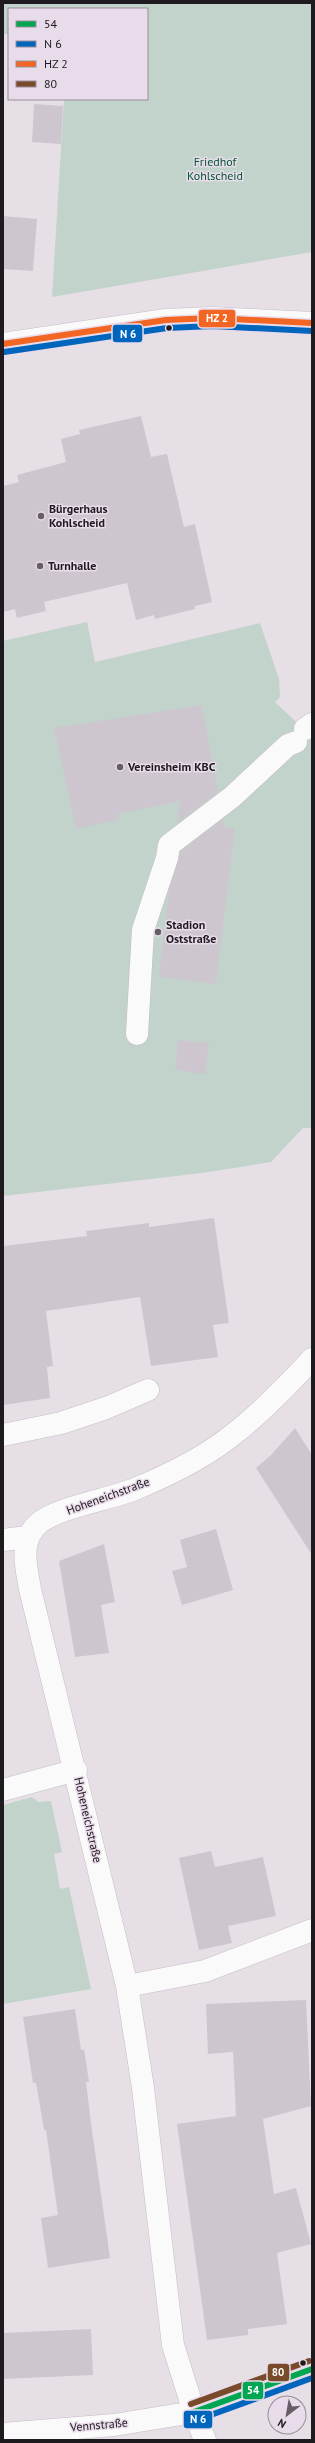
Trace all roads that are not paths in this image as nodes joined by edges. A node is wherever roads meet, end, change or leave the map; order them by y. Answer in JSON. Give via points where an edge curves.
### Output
{"nodes":[{"id":1,"x":312,"y":323,"type":"edge"},
{"id":2,"x":3,"y":344,"type":"edge"},
{"id":3,"x":304,"y":732,"type":"edge"},
{"id":4,"x":137,"y":1034,"type":"dead end"},
{"id":5,"x":312,"y":1359,"type":"edge"},
{"id":6,"x":148,"y":1390,"type":"dead end"},
{"id":7,"x":3,"y":1435,"type":"edge"},
{"id":8,"x":27,"y":1537,"type":"junction"},
{"id":9,"x":3,"y":1540,"type":"edge"},
{"id":10,"x":76,"y":1770,"type":"junction"},
{"id":11,"x":3,"y":1790,"type":"edge"},
{"id":12,"x":312,"y":1930,"type":"edge"},
{"id":13,"x":128,"y":1986,"type":"junction"},
{"id":14,"x":312,"y":2368,"type":"edge"},
{"id":15,"x":194,"y":2412,"type":"junction"},
{"id":16,"x":3,"y":2434,"type":"edge"},
{"id":17,"x":205,"y":2440,"type":"edge"}],
"edges":[{"from":1,"to":2,"type":"street","via":[[213,318],[166,320]]},
{"from":3,"to":4,"type":"street","via":[[232,797],[169,845],[143,930]]},
{"from":5,"to":8,"type":"street","name":"Hoheneichstraße","via":[[278,1395],[235,1434],[192,1460],[134,1489],[60,1513],[39,1523]]},
{"from":6,"to":7,"type":"street","via":[[61,1424]]},
{"from":8,"to":9,"type":"street"},
{"from":8,"to":10,"type":"street","name":"Hoheneichstraße","via":[[25,1560],[30,1589]]},
{"from":10,"to":11,"type":"street"},
{"from":10,"to":13,"type":"street","name":"Hoheneichstraße"},
{"from":12,"to":13,"type":"street","via":[[205,1971]]},
{"from":13,"to":15,"type":"street","name":"Hoheneichstraße","via":[[143,2088],[173,2345]]},
{"from":14,"to":15,"type":"street","name":"Vennstraße"},
{"from":15,"to":16,"type":"street","name":"Vennstraße","via":[[114,2425]]},
{"from":15,"to":17,"type":"street","name":"Hoheneichstraße"}]}
